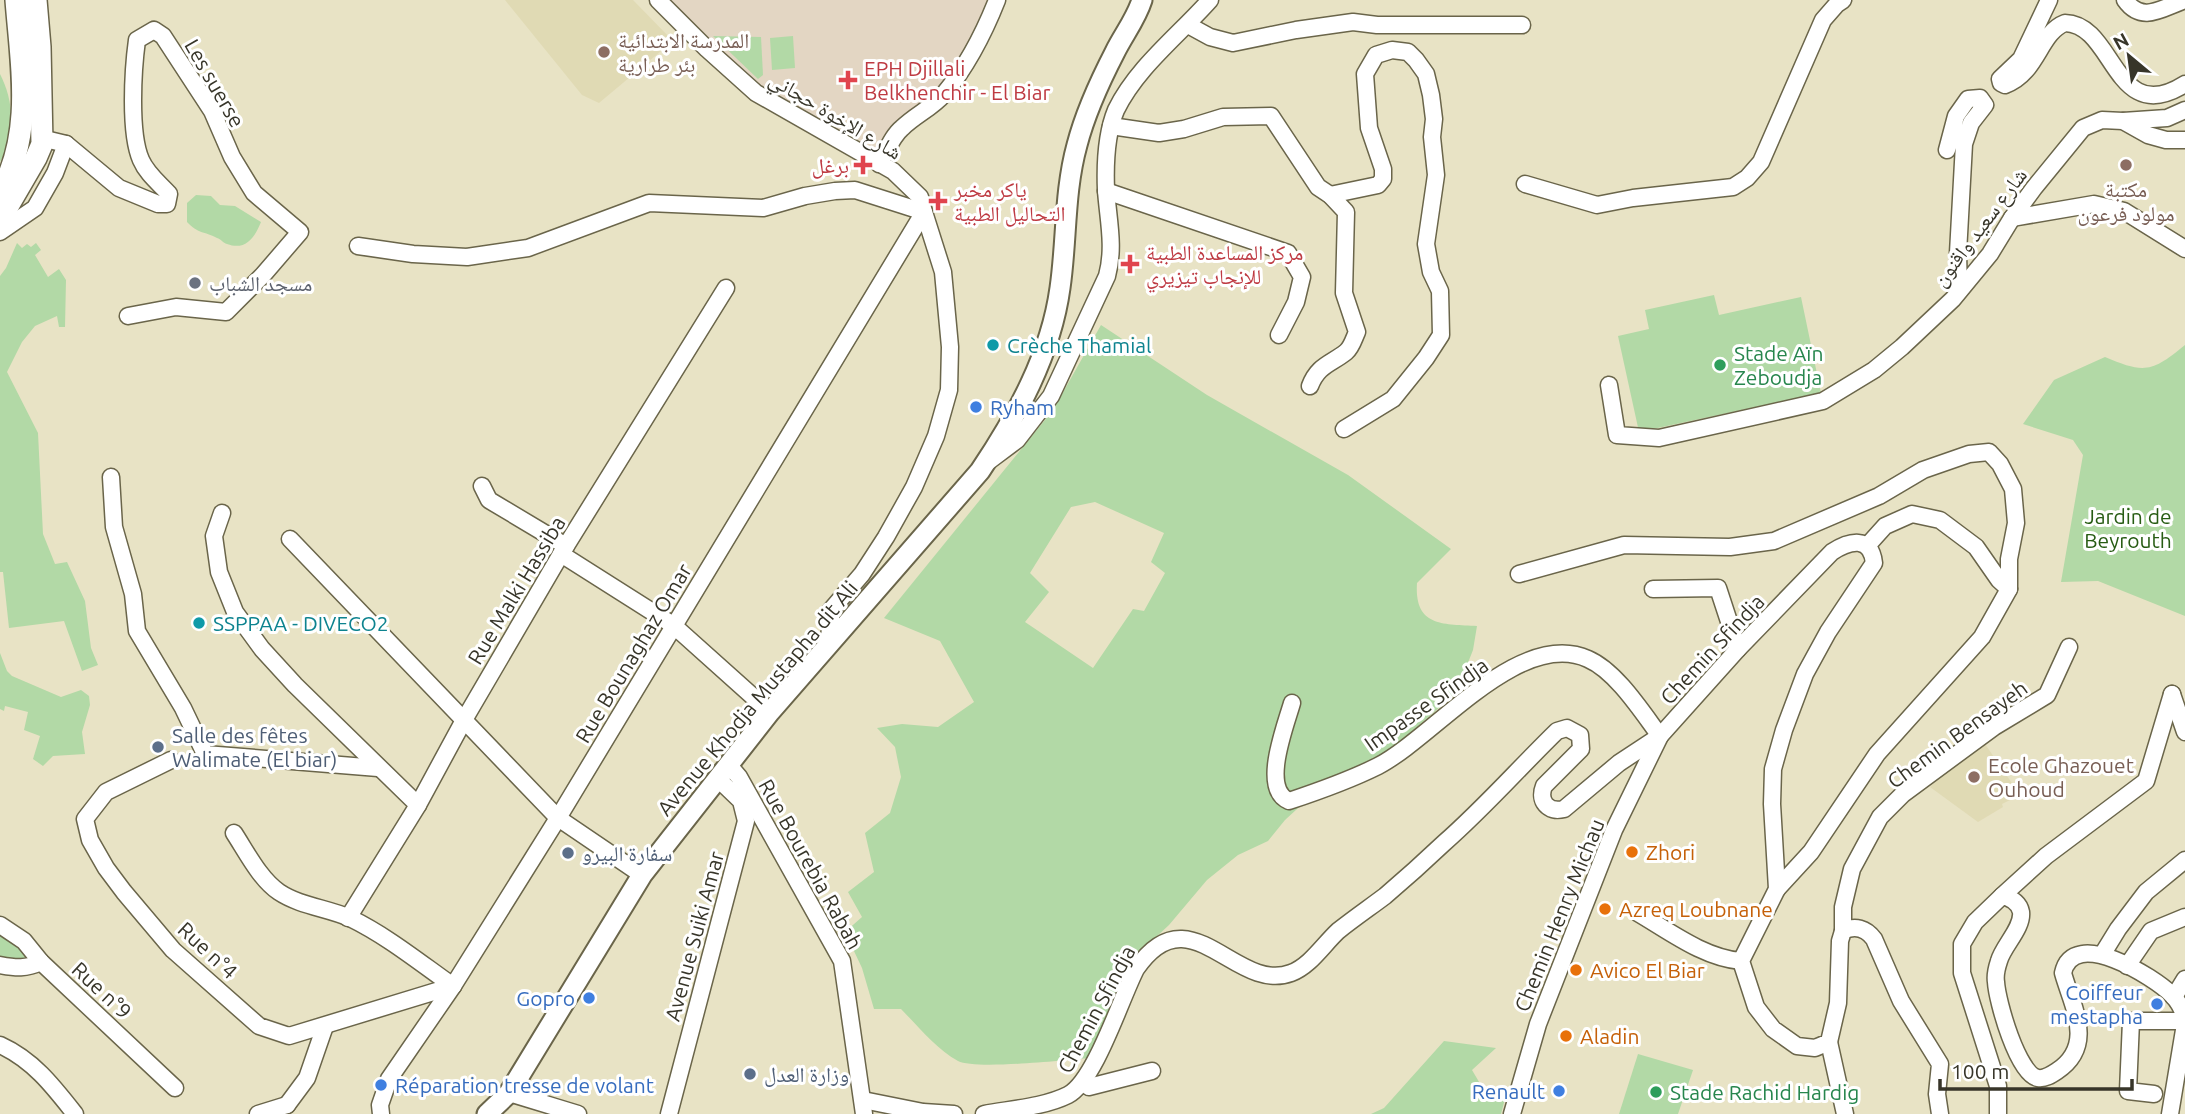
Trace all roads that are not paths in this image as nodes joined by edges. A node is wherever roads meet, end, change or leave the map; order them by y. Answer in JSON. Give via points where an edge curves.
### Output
{"nodes":[{"id":1,"x":16,"y":0,"type":"edge"},
{"id":2,"x":36,"y":0,"type":"edge"},
{"id":3,"x":658,"y":0,"type":"edge"},
{"id":4,"x":997,"y":0,"type":"edge"},
{"id":5,"x":1142,"y":0,"type":"edge"},
{"id":6,"x":1210,"y":0,"type":"edge"},
{"id":7,"x":1843,"y":0,"type":"edge"},
{"id":8,"x":2049,"y":0,"type":"edge"},
{"id":9,"x":2125,"y":0,"type":"edge"},
{"id":10,"x":2185,"y":1,"type":"edge"},
{"id":11,"x":1188,"y":25,"type":"junction"},
{"id":12,"x":1377,"y":25,"type":"junction"},
{"id":13,"x":1522,"y":25,"type":"dead end"},
{"id":14,"x":1392,"y":50,"type":"junction"},
{"id":15,"x":2185,"y":84,"type":"edge"},
{"id":16,"x":2185,"y":110,"type":"edge"},
{"id":17,"x":2123,"y":121,"type":"junction"},
{"id":18,"x":1111,"y":126,"type":"junction"},
{"id":19,"x":41,"y":138,"type":"junction"},
{"id":20,"x":2185,"y":140,"type":"edge"},
{"id":21,"x":66,"y":145,"type":"junction"},
{"id":22,"x":1947,"y":150,"type":"dead end"},
{"id":23,"x":879,"y":164,"type":"junction"},
{"id":24,"x":1525,"y":184,"type":"dead end"},
{"id":25,"x":1106,"y":191,"type":"junction"},
{"id":26,"x":0,"y":193,"type":"edge"},
{"id":27,"x":1329,"y":195,"type":"junction"},
{"id":28,"x":924,"y":212,"type":"junction"},
{"id":29,"x":2012,"y":218,"type":"junction"},
{"id":30,"x":0,"y":220,"type":"edge"},
{"id":31,"x":0,"y":232,"type":"edge"},
{"id":32,"x":358,"y":246,"type":"dead end"},
{"id":33,"x":2185,"y":249,"type":"edge"},
{"id":34,"x":726,"y":288,"type":"dead end"},
{"id":35,"x":1959,"y":291,"type":"junction"},
{"id":36,"x":128,"y":316,"type":"dead end"},
{"id":37,"x":1279,"y":335,"type":"dead end"},
{"id":38,"x":1609,"y":385,"type":"dead end"},
{"id":39,"x":1310,"y":386,"type":"dead end"},
{"id":40,"x":1344,"y":429,"type":"dead end"},
{"id":41,"x":987,"y":462,"type":"junction"},
{"id":42,"x":111,"y":477,"type":"dead end"},
{"id":43,"x":482,"y":486,"type":"dead end"},
{"id":44,"x":222,"y":513,"type":"dead end"},
{"id":45,"x":290,"y":539,"type":"dead end"},
{"id":46,"x":1867,"y":546,"type":"junction"},
{"id":47,"x":564,"y":550,"type":"junction"},
{"id":48,"x":1519,"y":574,"type":"dead end"},
{"id":49,"x":1653,"y":589,"type":"dead end"},
{"id":50,"x":2009,"y":589,"type":"junction"},
{"id":51,"x":673,"y":625,"type":"junction"},
{"id":52,"x":827,"y":645,"type":"junction"},
{"id":53,"x":2069,"y":647,"type":"dead end"},
{"id":54,"x":1738,"y":649,"type":"junction"},
{"id":55,"x":1292,"y":703,"type":"dead end"},
{"id":56,"x":770,"y":712,"type":"junction"},
{"id":57,"x":464,"y":720,"type":"junction"},
{"id":58,"x":2185,"y":732,"type":"edge"},
{"id":59,"x":1660,"y":736,"type":"junction"},
{"id":60,"x":172,"y":760,"type":"dead end"},
{"id":61,"x":379,"y":768,"type":"junction"},
{"id":62,"x":722,"y":771,"type":"junction"},
{"id":63,"x":418,"y":805,"type":"junction"},
{"id":64,"x":749,"y":807,"type":"junction"},
{"id":65,"x":558,"y":818,"type":"junction"},
{"id":66,"x":234,"y":833,"type":"dead end"},
{"id":67,"x":2185,"y":860,"type":"edge"},
{"id":68,"x":642,"y":875,"type":"junction"},
{"id":69,"x":1777,"y":889,"type":"junction"},
{"id":70,"x":2002,"y":895,"type":"junction"},
{"id":71,"x":1637,"y":913,"type":"dead end"},
{"id":72,"x":2185,"y":916,"type":"edge"},
{"id":73,"x":348,"y":918,"type":"junction"},
{"id":74,"x":0,"y":925,"type":"edge"},
{"id":75,"x":1843,"y":931,"type":"junction"},
{"id":76,"x":2102,"y":955,"type":"junction"},
{"id":77,"x":1741,"y":961,"type":"junction"},
{"id":78,"x":41,"y":962,"type":"junction"},
{"id":79,"x":0,"y":965,"type":"edge"},
{"id":80,"x":2127,"y":966,"type":"junction"},
{"id":81,"x":2185,"y":979,"type":"edge"},
{"id":82,"x":453,"y":986,"type":"junction"},
{"id":83,"x":2174,"y":997,"type":"junction"},
{"id":84,"x":2185,"y":1021,"type":"edge"},
{"id":85,"x":324,"y":1026,"type":"junction"},
{"id":86,"x":1829,"y":1042,"type":"junction"},
{"id":87,"x":0,"y":1045,"type":"edge"},
{"id":88,"x":1152,"y":1071,"type":"dead end"},
{"id":89,"x":1083,"y":1082,"type":"junction"},
{"id":90,"x":174,"y":1088,"type":"dead end"},
{"id":91,"x":509,"y":1093,"type":"junction"},
{"id":92,"x":2154,"y":1094,"type":"dead end"},
{"id":93,"x":864,"y":1107,"type":"edge"},
{"id":94,"x":291,"y":1110,"type":"edge"},
{"id":95,"x":75,"y":1114,"type":"edge"},
{"id":96,"x":258,"y":1114,"type":"edge"},
{"id":97,"x":381,"y":1114,"type":"edge"},
{"id":98,"x":487,"y":1114,"type":"edge"},
{"id":99,"x":578,"y":1114,"type":"edge"},
{"id":100,"x":669,"y":1114,"type":"edge"},
{"id":101,"x":954,"y":1114,"type":"edge"},
{"id":102,"x":984,"y":1114,"type":"edge"},
{"id":103,"x":1513,"y":1114,"type":"edge"},
{"id":104,"x":1845,"y":1114,"type":"edge"},
{"id":105,"x":1940,"y":1114,"type":"edge"},
{"id":106,"x":1998,"y":1114,"type":"edge"},
{"id":107,"x":2170,"y":1114,"type":"edge"}],
"edges":[{"from":1,"to":26,"type":"highway","via":[[24,107],[17,153]]},
{"from":2,"to":19,"type":"highway"},
{"from":3,"to":23,"type":"street","name":"شارع الإخوة حجاني","via":[[756,93]]},
{"from":4,"to":23,"type":"street","via":[[964,66],[943,94],[901,128]]},
{"from":5,"to":41,"type":"main road","name":"Avenue Khodja Mustapha dit Ali","via":[[1077,142],[1060,287],[1045,350]]},
{"from":6,"to":11,"type":"street"},
{"from":7,"to":24,"type":"street","via":[[1823,20],[1761,162],[1733,187],[1597,205]]},
{"from":8,"to":15,"type":"street","via":[[2021,59],[2001,83],[2006,85],[2024,75],[2052,32],[2065,23],[2081,26],[2135,90],[2157,96]]},
{"from":9,"to":10,"type":"street","via":[[2132,11],[2146,14]]},
{"from":11,"to":12,"type":"street","via":[[1233,43],[1353,22]]},
{"from":11,"to":18,"type":"street","via":[[1130,88]]},
{"from":12,"to":13,"type":"street"},
{"from":12,"to":14,"type":"street"},
{"from":14,"to":27,"type":"street","via":[[1376,55],[1365,74],[1369,128],[1384,179],[1378,185]]},
{"from":14,"to":40,"type":"street","via":[[1408,52],[1416,60],[1426,74],[1431,95],[1436,175],[1426,244],[1440,291],[1441,335],[1393,399]]},
{"from":16,"to":17,"type":"street","name":"شارع سعيد واقنون","via":[[2166,118]]},
{"from":17,"to":20,"type":"street","via":[[2148,135]]},
{"from":17,"to":29,"type":"street","name":"شارع سعيد واقنون","via":[[2102,120],[2083,128]]},
{"from":18,"to":25,"type":"street"},
{"from":18,"to":27,"type":"street","via":[[1159,132],[1223,117],[1271,116],[1318,187]]},
{"from":19,"to":21,"type":"street","name":"Les suerse"},
{"from":19,"to":30,"type":"highway","via":[[36,158]]},
{"from":21,"to":31,"type":"street","via":[[35,208]]},
{"from":21,"to":36,"type":"street","name":"Les suerse","via":[[119,188],[167,204],[169,194],[147,171],[134,134],[137,40],[154,30],[163,36],[212,111],[254,192],[300,232],[226,312],[176,307]]},
{"from":22,"to":35,"type":"street","via":[[1956,116],[1968,99],[1980,98],[1985,105],[1971,123],[1964,144]]},
{"from":23,"to":28,"type":"street","name":"شارع الإخوة حجاني","via":[[919,197]]},
{"from":25,"to":37,"type":"street","via":[[1288,253],[1302,277],[1296,302]]},
{"from":25,"to":41,"type":"street","via":[[1111,254],[1103,286],[1040,414],[1017,440]]},
{"from":27,"to":39,"type":"street","via":[[1346,212],[1344,293],[1357,332],[1348,351],[1314,374]]},
{"from":28,"to":32,"type":"street","via":[[855,190],[835,191],[763,208],[649,203],[528,248],[467,257]]},
{"from":28,"to":51,"type":"street","name":"Rue Bounaghaz Omar"},
{"from":28,"to":52,"type":"street","name":"شارع الإخوة حجاني","via":[[943,272],[949,390],[914,487],[862,574],[831,610]]},
{"from":29,"to":33,"type":"street","via":[[2094,204],[2124,211]]},
{"from":29,"to":35,"type":"street","name":"شارع سعيد واقنون"},
{"from":34,"to":47,"type":"street","name":"Rue Malki Hassiba"},
{"from":35,"to":38,"type":"street","name":"شارع سعيد واقنون","via":[[1874,370],[1823,401],[1659,438],[1628,436],[1617,435]]},
{"from":41,"to":52,"type":"main road","name":"Avenue Khodja Mustapha dit Ali"},
{"from":42,"to":61,"type":"street","via":[[114,527],[133,594],[137,631],[205,754]]},
{"from":43,"to":47,"type":"street","via":[[489,500]]},
{"from":44,"to":61,"type":"street","via":[[214,536],[219,572],[235,612],[262,649]]},
{"from":45,"to":57,"type":"street"},
{"from":46,"to":50,"type":"street","via":[[1885,526],[1912,514],[1940,520],[1976,547]]},
{"from":46,"to":54,"type":"street","name":"Chemin Sfindja","via":[[1859,541],[1845,543],[1832,552]]},
{"from":46,"to":69,"type":"street","via":[[1874,563],[1805,674],[1773,769]]},
{"from":47,"to":51,"type":"street"},
{"from":47,"to":57,"type":"street","name":"Rue Malki Hassiba"},
{"from":48,"to":50,"type":"street","via":[[1624,545],[1730,547],[1774,541],[1879,496],[1923,470],[1989,452],[2013,489],[2016,523]]},
{"from":49,"to":54,"type":"street","via":[[1718,588]]},
{"from":50,"to":69,"type":"street","via":[[1982,637],[1877,754],[1811,852]]},
{"from":51,"to":56,"type":"street"},
{"from":51,"to":65,"type":"street","name":"Rue Bounaghaz Omar"},
{"from":52,"to":56,"type":"main road","name":"Avenue Khodja Mustapha dit Ali"},
{"from":53,"to":75,"type":"street","name":"Chemin Bensayeh","via":[[2047,695],[1994,727],[1903,794],[1881,817],[1852,869]]},
{"from":54,"to":59,"type":"street","name":"Chemin Sfindja"},
{"from":55,"to":59,"type":"street","name":"Impasse Sfindja","via":[[1277,755],[1275,785],[1279,795],[1289,801],[1380,765],[1490,681],[1545,655],[1574,654],[1600,666]]},
{"from":56,"to":62,"type":"main road","name":"Avenue Khodja Mustapha dit Ali"},
{"from":57,"to":63,"type":"street","name":"Rue Malki Hassiba"},
{"from":57,"to":65,"type":"street"},
{"from":58,"to":70,"type":"street","via":[[2172,694],[2146,782],[2046,856]]},
{"from":59,"to":89,"type":"street","name":"Chemin Sfindja","via":[[1557,811],[1544,804],[1543,789],[1582,746],[1574,730],[1560,729],[1447,841],[1290,974],[1265,975],[1186,939],[1161,942],[1136,969]]},
{"from":59,"to":103,"type":"street","name":"Chemin Henry Michau","via":[[1614,830],[1538,1024]]},
{"from":60,"to":85,"type":"street","name":"Rue n°4","via":[[106,792],[85,819],[90,840],[106,868],[173,950],[259,1026],[289,1036]]},
{"from":61,"to":63,"type":"street"},
{"from":62,"to":64,"type":"street","name":"Rue Bourebia Rabah","via":[[737,773]]},
{"from":62,"to":68,"type":"main road","name":"Avenue Khodja Mustapha dit Ali"},
{"from":63,"to":73,"type":"street","name":"Rue Malki Hassiba"},
{"from":64,"to":93,"type":"street","name":"Rue Bourebia Rabah","via":[[842,961]]},
{"from":64,"to":100,"type":"street","name":"Avenue Suiki Amar"},
{"from":65,"to":68,"type":"street"},
{"from":65,"to":82,"type":"street","name":"Rue Bounaghaz Omar"},
{"from":66,"to":73,"type":"street","via":[[278,892]]},
{"from":67,"to":76,"type":"street","via":[[2146,892]]},
{"from":68,"to":91,"type":"main road","name":"Avenue Khodja Mustapha dit Ali"},
{"from":69,"to":77,"type":"street"},
{"from":70,"to":76,"type":"street","via":[[2015,902],[2021,917],[2000,959],[1996,981],[2020,1062],[2033,1077],[2050,1076],[2073,1054],[2079,1020],[2063,973],[2066,964],[2079,954]]},
{"from":70,"to":106,"type":"street","via":[[1975,922],[1962,944],[1962,973],[1998,1086]]},
{"from":71,"to":77,"type":"street","via":[[1702,949]]},
{"from":72,"to":80,"type":"street","via":[[2151,931]]},
{"from":73,"to":82,"type":"street"},
{"from":74,"to":78,"type":"street","name":"Rue n°9","via":[[24,941]]},
{"from":75,"to":86,"type":"street","via":[[1838,1003]]},
{"from":75,"to":105,"type":"street","via":[[1858,928],[1874,939],[1902,1001],[1940,1064]]},
{"from":76,"to":80,"type":"street"},
{"from":77,"to":86,"type":"street","via":[[1756,1007],[1773,1029],[1797,1046],[1815,1048]]},
{"from":78,"to":79,"type":"street","via":[[30,968]]},
{"from":78,"to":90,"type":"street","name":"Rue n°9"},
{"from":80,"to":83,"type":"street"},
{"from":81,"to":83,"type":"street"},
{"from":82,"to":85,"type":"street","name":"Rue n°4"},
{"from":82,"to":97,"type":"street","name":"Rue Bounaghaz Omar","via":[[389,1079]]},
{"from":83,"to":84,"type":"street"},
{"from":84,"to":92,"type":"street","via":[[2131,1021],[2128,1091]]},
{"from":84,"to":107,"type":"street"},
{"from":85,"to":94,"type":"street"},
{"from":86,"to":104,"type":"street"},
{"from":87,"to":95,"type":"street","via":[[20,1054]]},
{"from":88,"to":89,"type":"street","via":[[1089,1087]]},
{"from":89,"to":102,"type":"street","name":"Chemin Sfindja","via":[[1055,1100]]},
{"from":91,"to":98,"type":"main road","name":"Avenue Khodja Mustapha dit Ali"},
{"from":91,"to":99,"type":"street"},
{"from":93,"to":101,"type":"street"},
{"from":94,"to":96,"type":"street"}]}
